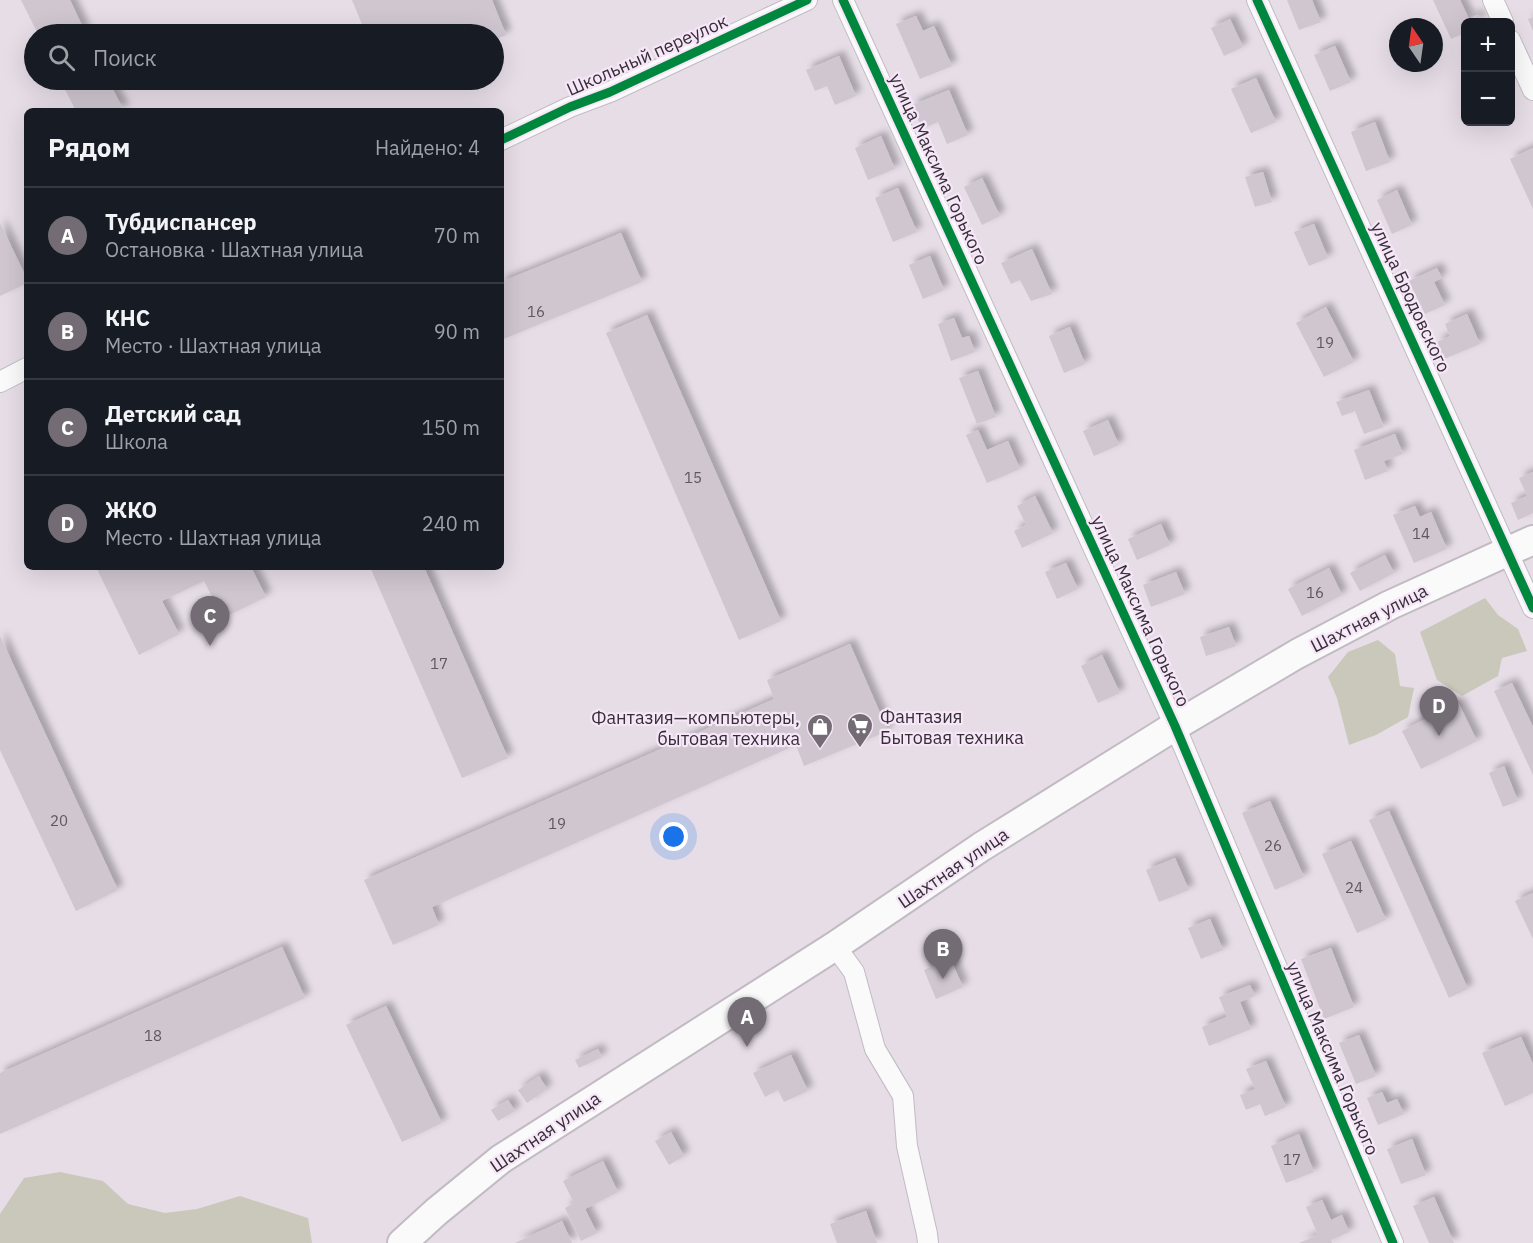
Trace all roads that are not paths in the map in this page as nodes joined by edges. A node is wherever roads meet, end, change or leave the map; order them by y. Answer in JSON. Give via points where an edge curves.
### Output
{"nodes":[{"id":1,"x":807,"y":0,"type":"edge"},
{"id":2,"x":843,"y":0,"type":"edge"},
{"id":3,"x":1257,"y":0,"type":"edge"},
{"id":4,"x":1493,"y":0,"type":"edge"},
{"id":5,"x":1501,"y":18,"type":"edge"},
{"id":6,"x":1515,"y":51,"type":"edge"},
{"id":7,"x":1533,"y":90,"type":"edge"},
{"id":8,"x":504,"y":139,"type":"edge"},
{"id":9,"x":24,"y":370,"type":"edge"},
{"id":10,"x":0,"y":382,"type":"edge"},
{"id":11,"x":1521,"y":546,"type":"edge"},
{"id":12,"x":1533,"y":608,"type":"edge"},
{"id":13,"x":1175,"y":726,"type":"junction"},
{"id":14,"x":835,"y":946,"type":"junction"},
{"id":15,"x":402,"y":1243,"type":"edge"},
{"id":16,"x":928,"y":1243,"type":"edge"},
{"id":17,"x":1394,"y":1243,"type":"edge"}],
"edges":[{"from":1,"to":8,"type":"street","name":"Школьный переулок"},
{"from":2,"to":13,"type":"street","name":"улица Максима Горького"},
{"from":3,"to":11,"type":"street","name":"улица Бродовского"},
{"from":4,"to":5,"type":"street"},
{"from":6,"to":7,"type":"street"},
{"from":9,"to":10,"type":"street"},
{"from":11,"to":12,"type":"street","name":"улица Бродовского"},
{"from":11,"to":13,"type":"main road","name":"Шахтная улица","via":[[1380,610]]},
{"from":13,"to":14,"type":"main road","name":"Шахтная улица","via":[[981,847]]},
{"from":13,"to":17,"type":"street","name":"улица Максима Горького"},
{"from":14,"to":15,"type":"main road","name":"Шахтная улица","via":[[501,1159]]},
{"from":14,"to":16,"type":"street","via":[[854,972],[875,1049],[903,1096],[907,1146]]}]}
